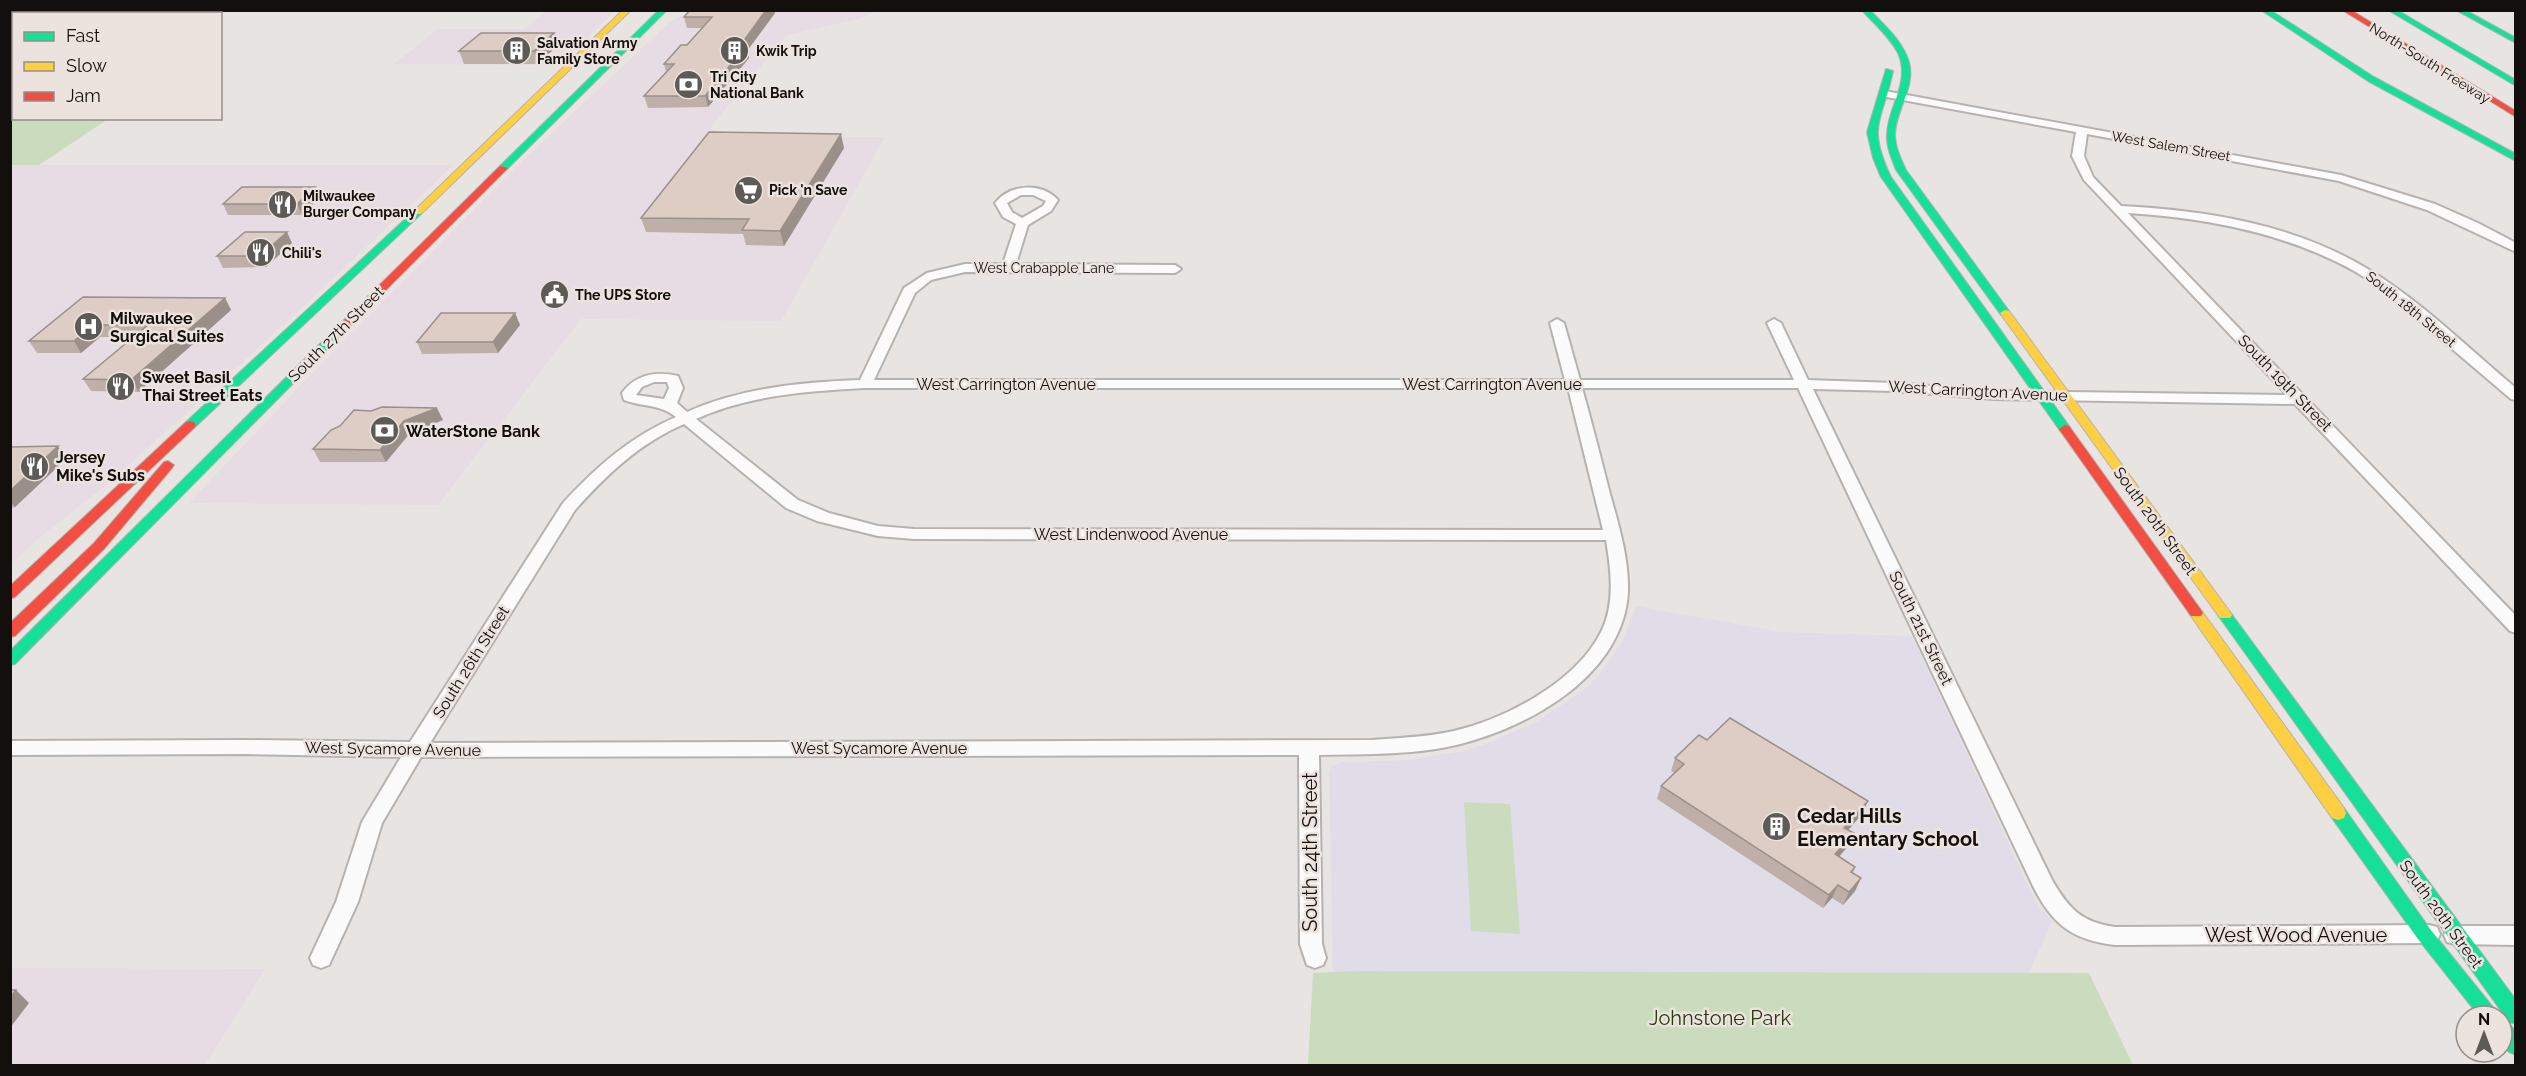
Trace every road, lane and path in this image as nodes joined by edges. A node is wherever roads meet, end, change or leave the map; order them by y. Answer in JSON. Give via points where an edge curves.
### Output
{"nodes":[{"id":1,"x":645,"y":10,"type":"edge"},
{"id":2,"x":1865,"y":10,"type":"edge"},
{"id":3,"x":2345,"y":10,"type":"edge"},
{"id":4,"x":2391,"y":10,"type":"edge"},
{"id":5,"x":2459,"y":10,"type":"edge"},
{"id":6,"x":2489,"y":10,"type":"edge"},
{"id":7,"x":626,"y":11,"type":"edge"},
{"id":8,"x":2259,"y":12,"type":"edge"},
{"id":9,"x":671,"y":13,"type":"edge"},
{"id":10,"x":1850,"y":13,"type":"dead end"},
{"id":11,"x":1868,"y":32,"type":"dead end"},
{"id":12,"x":2501,"y":33,"type":"junction"},
{"id":13,"x":2516,"y":41,"type":"edge"},
{"id":14,"x":1884,"y":54,"type":"dead end"},
{"id":15,"x":566,"y":69,"type":"junction"},
{"id":16,"x":2516,"y":84,"type":"edge"},
{"id":17,"x":1885,"y":94,"type":"junction"},
{"id":18,"x":1901,"y":97,"type":"junction"},
{"id":19,"x":2516,"y":115,"type":"edge"},
{"id":20,"x":550,"y":122,"type":"junction"},
{"id":21,"x":2082,"y":130,"type":"junction"},
{"id":22,"x":2516,"y":158,"type":"edge"},
{"id":23,"x":449,"y":183,"type":"junction"},
{"id":24,"x":487,"y":183,"type":"junction"},
{"id":25,"x":2119,"y":209,"type":"junction"},
{"id":26,"x":1022,"y":223,"type":"dead end"},
{"id":27,"x":2516,"y":248,"type":"edge"},
{"id":28,"x":412,"y":257,"type":"junction"},
{"id":29,"x":1009,"y":267,"type":"junction"},
{"id":30,"x":1175,"y":269,"type":"dead end"},
{"id":31,"x":1557,"y":323,"type":"dead end"},
{"id":32,"x":1774,"y":323,"type":"dead end"},
{"id":33,"x":865,"y":384,"type":"junction"},
{"id":34,"x":1804,"y":384,"type":"junction"},
{"id":35,"x":1574,"y":385,"type":"junction"},
{"id":36,"x":2041,"y":396,"type":"junction"},
{"id":37,"x":2065,"y":396,"type":"junction"},
{"id":38,"x":2516,"y":396,"type":"edge"},
{"id":39,"x":2302,"y":400,"type":"junction"},
{"id":40,"x":669,"y":404,"type":"dead end"},
{"id":41,"x":686,"y":416,"type":"junction"},
{"id":42,"x":195,"y":422,"type":"junction"},
{"id":43,"x":144,"y":468,"type":"junction"},
{"id":44,"x":1612,"y":535,"type":"junction"},
{"id":45,"x":50,"y":537,"type":"dead end"},
{"id":46,"x":10,"y":594,"type":"edge"},
{"id":47,"x":2516,"y":627,"type":"edge"},
{"id":48,"x":10,"y":632,"type":"edge"},
{"id":49,"x":10,"y":660,"type":"edge"},
{"id":50,"x":1309,"y":746,"type":"junction"},
{"id":51,"x":10,"y":748,"type":"edge"},
{"id":52,"x":414,"y":750,"type":"junction"},
{"id":53,"x":2077,"y":927,"type":"joint"},
{"id":54,"x":2424,"y":934,"type":"junction"},
{"id":55,"x":2456,"y":935,"type":"junction"},
{"id":56,"x":2516,"y":936,"type":"edge"},
{"id":57,"x":321,"y":958,"type":"dead end"},
{"id":58,"x":1315,"y":958,"type":"dead end"},
{"id":59,"x":2481,"y":1004,"type":"edge"},
{"id":60,"x":2516,"y":1016,"type":"edge"}],
"edges":[{"from":1,"to":20,"type":"main road","via":[[596,58]]},
{"from":2,"to":18,"type":"main road","name":"South 20th Street","via":[[1905,63]]},
{"from":3,"to":19,"type":"main road","name":"North-South Freeway"},
{"from":4,"to":16,"type":"main road","name":"North-South Freeway"},
{"from":5,"to":12,"type":"main road"},
{"from":6,"to":12,"type":"main road","via":[[2486,19]]},
{"from":7,"to":15,"type":"main road","name":"South 27th Street"},
{"from":8,"to":22,"type":"main road","via":[[2371,80]]},
{"from":9,"to":20,"type":"main road","name":"South 27th Street","via":[[634,55],[593,82]]},
{"from":10,"to":11,"type":"main road"},
{"from":12,"to":13,"type":"main road"},
{"from":14,"to":17,"type":"main road","name":"South 20th Street","via":[[1890,65]]},
{"from":15,"to":23,"type":"main road","name":"South 27th Street"},
{"from":15,"to":24,"type":"main road","via":[[564,81],[539,113],[481,171],[479,180]]},
{"from":17,"to":18,"type":"street","name":"West Salem Street"},
{"from":17,"to":36,"type":"main road","name":"South 20th Street","via":[[1871,130],[1877,162]]},
{"from":18,"to":21,"type":"street","name":"West Salem Street"},
{"from":18,"to":37,"type":"main road","name":"South 20th Street","via":[[1889,138],[1900,170]]},
{"from":20,"to":24,"type":"main road","name":"South 27th Street"},
{"from":21,"to":25,"type":"street","name":"South 19th Street","via":[[2080,164],[2088,178]]},
{"from":21,"to":27,"type":"street","name":"West Salem Street","via":[[2330,176],[2452,215]]},
{"from":23,"to":28,"type":"main road","via":[[461,187],[424,226],[411,245]]},
{"from":23,"to":42,"type":"main road","name":"South 27th Street"},
{"from":24,"to":28,"type":"main road","name":"South 27th Street"},
{"from":25,"to":38,"type":"street","name":"South 18th Street","via":[[2176,213],[2241,226],[2337,257],[2390,289]]},
{"from":25,"to":39,"type":"street","name":"South 19th Street"},
{"from":26,"to":29,"type":"street"},
{"from":28,"to":49,"type":"main road","name":"South 27th Street"},
{"from":29,"to":30,"type":"street","name":"West Crabapple Lane"},
{"from":29,"to":33,"type":"street","name":"West Crabapple Lane","via":[[951,270],[916,284],[903,300]]},
{"from":31,"to":35,"type":"street","name":"West Sycamore Avenue"},
{"from":32,"to":34,"type":"street","name":"South 21st Street"},
{"from":33,"to":35,"type":"street","name":"West Carrington Avenue"},
{"from":33,"to":41,"type":"street","name":"West Carrington Avenue","via":[[782,389]]},
{"from":34,"to":35,"type":"street","name":"West Carrington Avenue"},
{"from":34,"to":36,"type":"street","name":"West Carrington Avenue"},
{"from":34,"to":53,"type":"street","name":"South 21st Street","via":[[2044,886]]},
{"from":35,"to":44,"type":"street","name":"West Sycamore Avenue"},
{"from":36,"to":37,"type":"street","name":"West Carrington Avenue"},
{"from":36,"to":54,"type":"main road","name":"South 20th Street"},
{"from":37,"to":39,"type":"street","name":"West Carrington Avenue"},
{"from":37,"to":55,"type":"main road","name":"South 20th Street"},
{"from":39,"to":47,"type":"street","name":"South 19th Street"},
{"from":40,"to":41,"type":"street","name":"West Lindenwood Avenue"},
{"from":41,"to":44,"type":"street","name":"West Lindenwood Avenue","via":[[792,504],[823,517],[878,531]]},
{"from":41,"to":52,"type":"street","name":"South 26th Street","via":[[625,450],[582,490]]},
{"from":42,"to":43,"type":"main road","name":"South 27th Street"},
{"from":42,"to":48,"type":"main road","via":[[179,452],[99,546]]},
{"from":43,"to":45,"type":"main road"},
{"from":43,"to":46,"type":"main road","name":"South 27th Street"},
{"from":44,"to":50,"type":"street","name":"West Sycamore Avenue","via":[[1620,575],[1615,621],[1600,650],[1584,668],[1539,704],[1466,736],[1372,747]]},
{"from":50,"to":52,"type":"street","name":"West Sycamore Avenue"},
{"from":50,"to":58,"type":"street","name":"South 24th Street","via":[[1311,944]]},
{"from":51,"to":52,"type":"street","name":"West Sycamore Avenue"},
{"from":52,"to":57,"type":"street","name":"South 26th Street","via":[[372,822],[347,902]]},
{"from":53,"to":54,"type":"street","name":"West Wood Avenue","via":[[2115,936]]},
{"from":54,"to":55,"type":"street","name":"West Wood Avenue"},
{"from":54,"to":59,"type":"main road","name":"South 20th Street"},
{"from":55,"to":56,"type":"street","name":"West Wood Avenue"},
{"from":55,"to":60,"type":"main road","name":"South 20th Street"}]}
